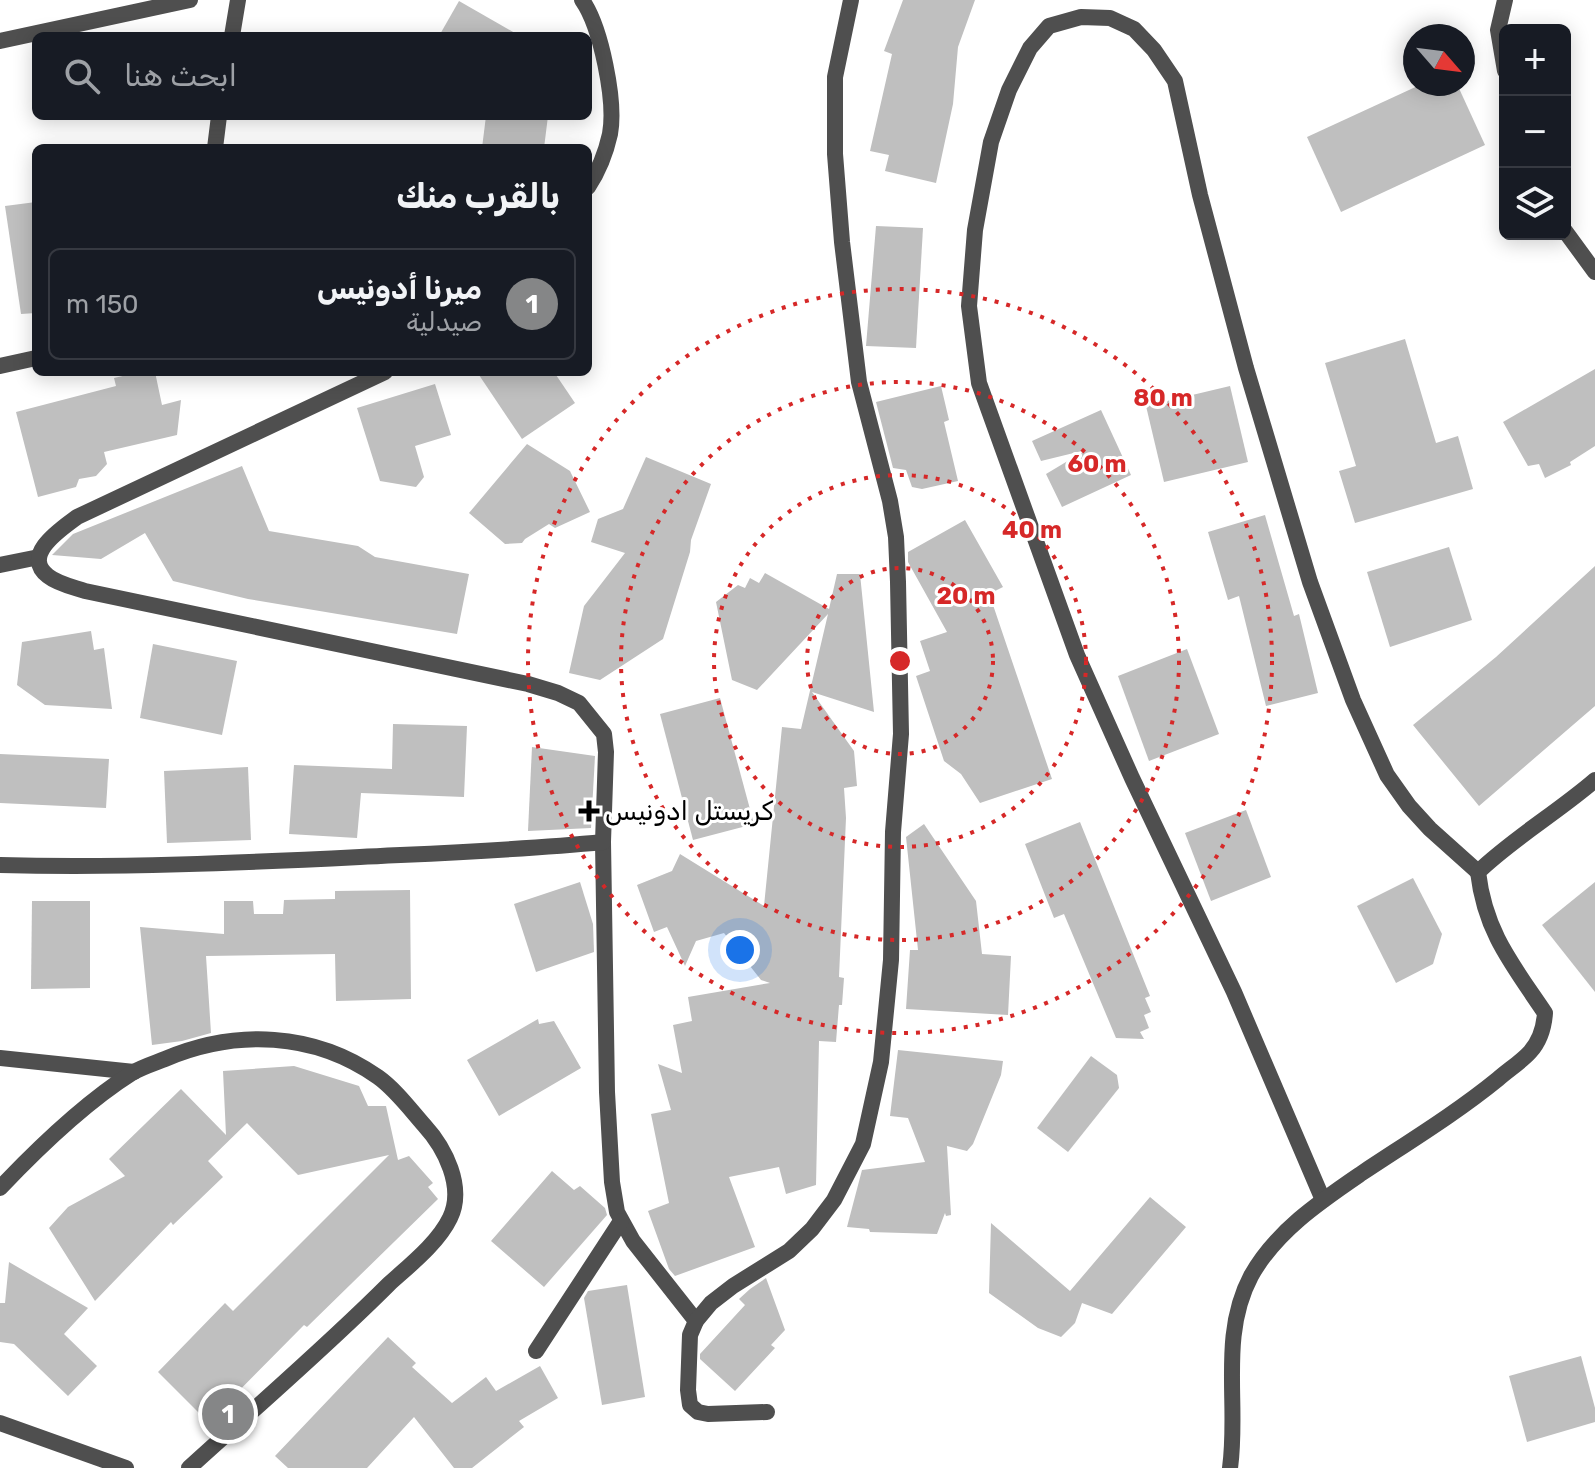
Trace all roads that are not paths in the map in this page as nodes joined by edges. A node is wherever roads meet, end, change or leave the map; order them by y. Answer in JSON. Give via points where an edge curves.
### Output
{"nodes":[{"id":1,"x":190,"y":0,"type":"edge"},
{"id":2,"x":238,"y":0,"type":"edge"},
{"id":3,"x":582,"y":0,"type":"edge"},
{"id":4,"x":851,"y":0,"type":"edge"},
{"id":5,"x":1505,"y":0,"type":"edge"},
{"id":6,"x":1499,"y":24,"type":"edge"},
{"id":7,"x":42,"y":32,"type":"edge"},
{"id":8,"x":233,"y":32,"type":"edge"},
{"id":9,"x":32,"y":34,"type":"edge"},
{"id":10,"x":0,"y":41,"type":"edge"},
{"id":11,"x":218,"y":120,"type":"edge"},
{"id":12,"x":216,"y":144,"type":"edge"},
{"id":13,"x":592,"y":181,"type":"edge"},
{"id":14,"x":1571,"y":239,"type":"edge"},
{"id":15,"x":1595,"y":272,"type":"edge"},
{"id":16,"x":32,"y":359,"type":"edge"},
{"id":17,"x":0,"y":366,"type":"edge"},
{"id":18,"x":377,"y":376,"type":"edge"},
{"id":19,"x":39,"y":557,"type":"junction"},
{"id":20,"x":0,"y":565,"type":"edge"},
{"id":21,"x":1595,"y":780,"type":"edge"},
{"id":22,"x":603,"y":842,"type":"junction"},
{"id":23,"x":0,"y":865,"type":"edge"},
{"id":24,"x":1478,"y":872,"type":"junction"},
{"id":25,"x":0,"y":1058,"type":"edge"},
{"id":26,"x":134,"y":1072,"type":"junction"},
{"id":27,"x":0,"y":1188,"type":"edge"},
{"id":28,"x":1323,"y":1200,"type":"junction"},
{"id":29,"x":621,"y":1221,"type":"junction"},
{"id":30,"x":696,"y":1321,"type":"junction"},
{"id":31,"x":536,"y":1351,"type":"dead end"},
{"id":32,"x":767,"y":1412,"type":"dead end"},
{"id":33,"x":0,"y":1423,"type":"edge"},
{"id":34,"x":126,"y":1468,"type":"edge"},
{"id":35,"x":189,"y":1468,"type":"edge"},
{"id":36,"x":1230,"y":1468,"type":"edge"}],
"edges":[{"from":1,"to":7,"type":"street"},
{"from":2,"to":8,"type":"street"},
{"from":3,"to":13,"type":"street","via":[[609,81],[610,133]]},
{"from":4,"to":30,"type":"street","via":[[835,77],[835,154],[859,382],[894,525],[898,596],[901,734],[881,1062],[863,1144],[834,1200],[789,1251],[733,1286]]},
{"from":5,"to":6,"type":"street"},
{"from":9,"to":10,"type":"street"},
{"from":11,"to":12,"type":"street"},
{"from":14,"to":15,"type":"street"},
{"from":16,"to":17,"type":"street"},
{"from":18,"to":19,"type":"street","via":[[77,517],[45,543]]},
{"from":19,"to":20,"type":"street"},
{"from":19,"to":22,"type":"street","via":[[49,577],[85,591],[528,684],[579,703],[604,734]]},
{"from":21,"to":24,"type":"street"},
{"from":22,"to":23,"type":"street","via":[[291,861]]},
{"from":22,"to":29,"type":"street","via":[[607,1092],[612,1182]]},
{"from":24,"to":28,"type":"street","via":[[1484,911],[1500,947],[1545,1013],[1540,1037],[1531,1052],[1481,1093]]},
{"from":24,"to":28,"type":"street","via":[[1430,829],[1387,775],[1347,685],[1246,368],[1175,81],[1134,29],[1110,18],[1081,17],[1049,26],[1030,48],[1009,90],[991,142],[975,230],[969,306],[979,383],[1077,655],[1234,992]]},
{"from":25,"to":26,"type":"street"},
{"from":26,"to":27,"type":"street"},
{"from":26,"to":35,"type":"street","via":[[188,1049],[231,1040],[275,1038],[322,1047],[378,1077],[402,1100],[433,1135],[457,1194],[450,1218],[429,1245]]},
{"from":28,"to":36,"type":"street","via":[[1269,1250],[1240,1303],[1232,1337]]},
{"from":29,"to":30,"type":"street"},
{"from":29,"to":31,"type":"street"},
{"from":30,"to":32,"type":"street","via":[[690,1335],[690,1405],[708,1414]]},
{"from":33,"to":34,"type":"street"}]}
